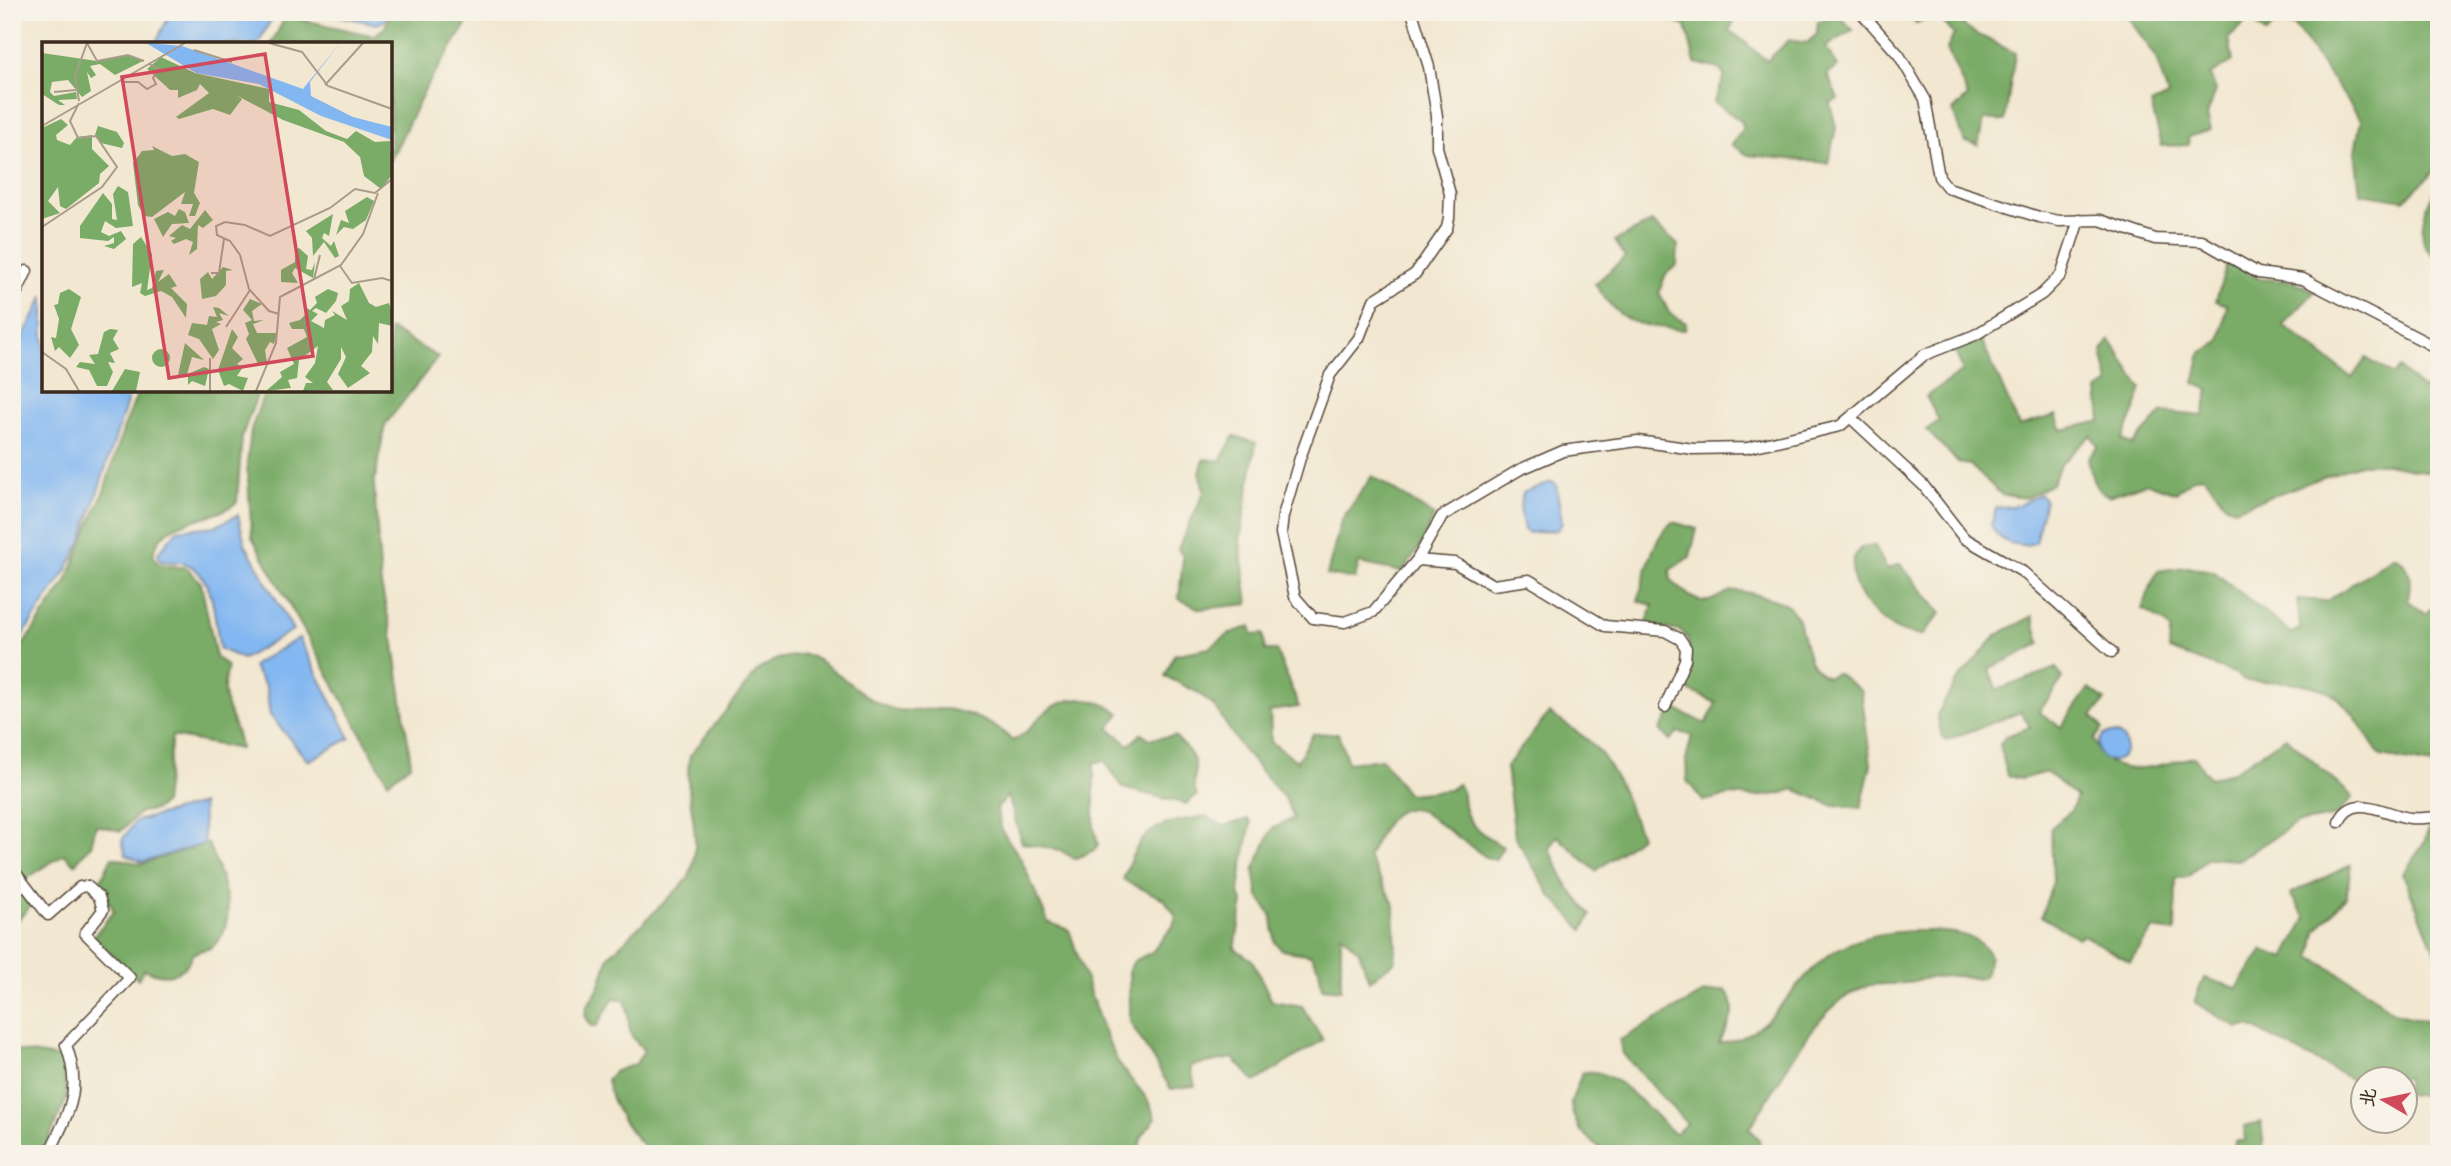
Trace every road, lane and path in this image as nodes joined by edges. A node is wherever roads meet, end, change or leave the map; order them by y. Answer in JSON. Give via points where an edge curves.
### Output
{"nodes":[{"id":1,"x":1412,"y":12,"type":"edge"},
{"id":2,"x":1861,"y":12,"type":"edge"},
{"id":3,"x":2079,"y":220,"type":"junction"},
{"id":4,"x":27,"y":271,"type":"dead end"},
{"id":5,"x":12,"y":302,"type":"edge"},
{"id":6,"x":2439,"y":349,"type":"edge"},
{"id":7,"x":1851,"y":418,"type":"junction"},
{"id":8,"x":1417,"y":560,"type":"junction"},
{"id":9,"x":2112,"y":652,"type":"dead end"},
{"id":10,"x":1665,"y":707,"type":"dead end"},
{"id":11,"x":2439,"y":817,"type":"edge"},
{"id":12,"x":2339,"y":822,"type":"dead end"},
{"id":13,"x":12,"y":868,"type":"edge"},
{"id":14,"x":49,"y":1154,"type":"edge"}],
"edges":[{"from":1,"to":8,"type":"street","via":[[1429,67],[1437,147],[1450,194],[1447,228],[1415,274],[1374,300],[1359,338],[1330,375],[1286,504],[1281,533],[1294,597],[1314,618],[1345,622],[1373,612]]},
{"from":2,"to":3,"type":"street","via":[[1899,55],[1925,99],[1942,183],[2032,216]]},
{"from":3,"to":6,"type":"street","via":[[2100,219],[2159,240],[2209,244],[2258,272],[2303,279]]},
{"from":3,"to":7,"type":"street","via":[[2061,275],[2042,294],[1975,335],[1924,355]]},
{"from":4,"to":5,"type":"street"},
{"from":7,"to":8,"type":"street","via":[[1824,432],[1747,449],[1693,449],[1638,441],[1563,451],[1519,470],[1442,516]]},
{"from":7,"to":9,"type":"street","via":[[1923,485],[1964,538],[2024,572]]},
{"from":8,"to":10,"type":"street","via":[[1455,563],[1493,585],[1529,580],[1605,626],[1658,630],[1680,639],[1686,648],[1685,660]]},
{"from":11,"to":12,"type":"street","via":[[2408,818],[2359,804],[2347,809]]},
{"from":13,"to":14,"type":"street","via":[[48,915],[80,887],[95,892],[103,910],[85,933],[130,978],[66,1045],[74,1067],[74,1096]]}]}
